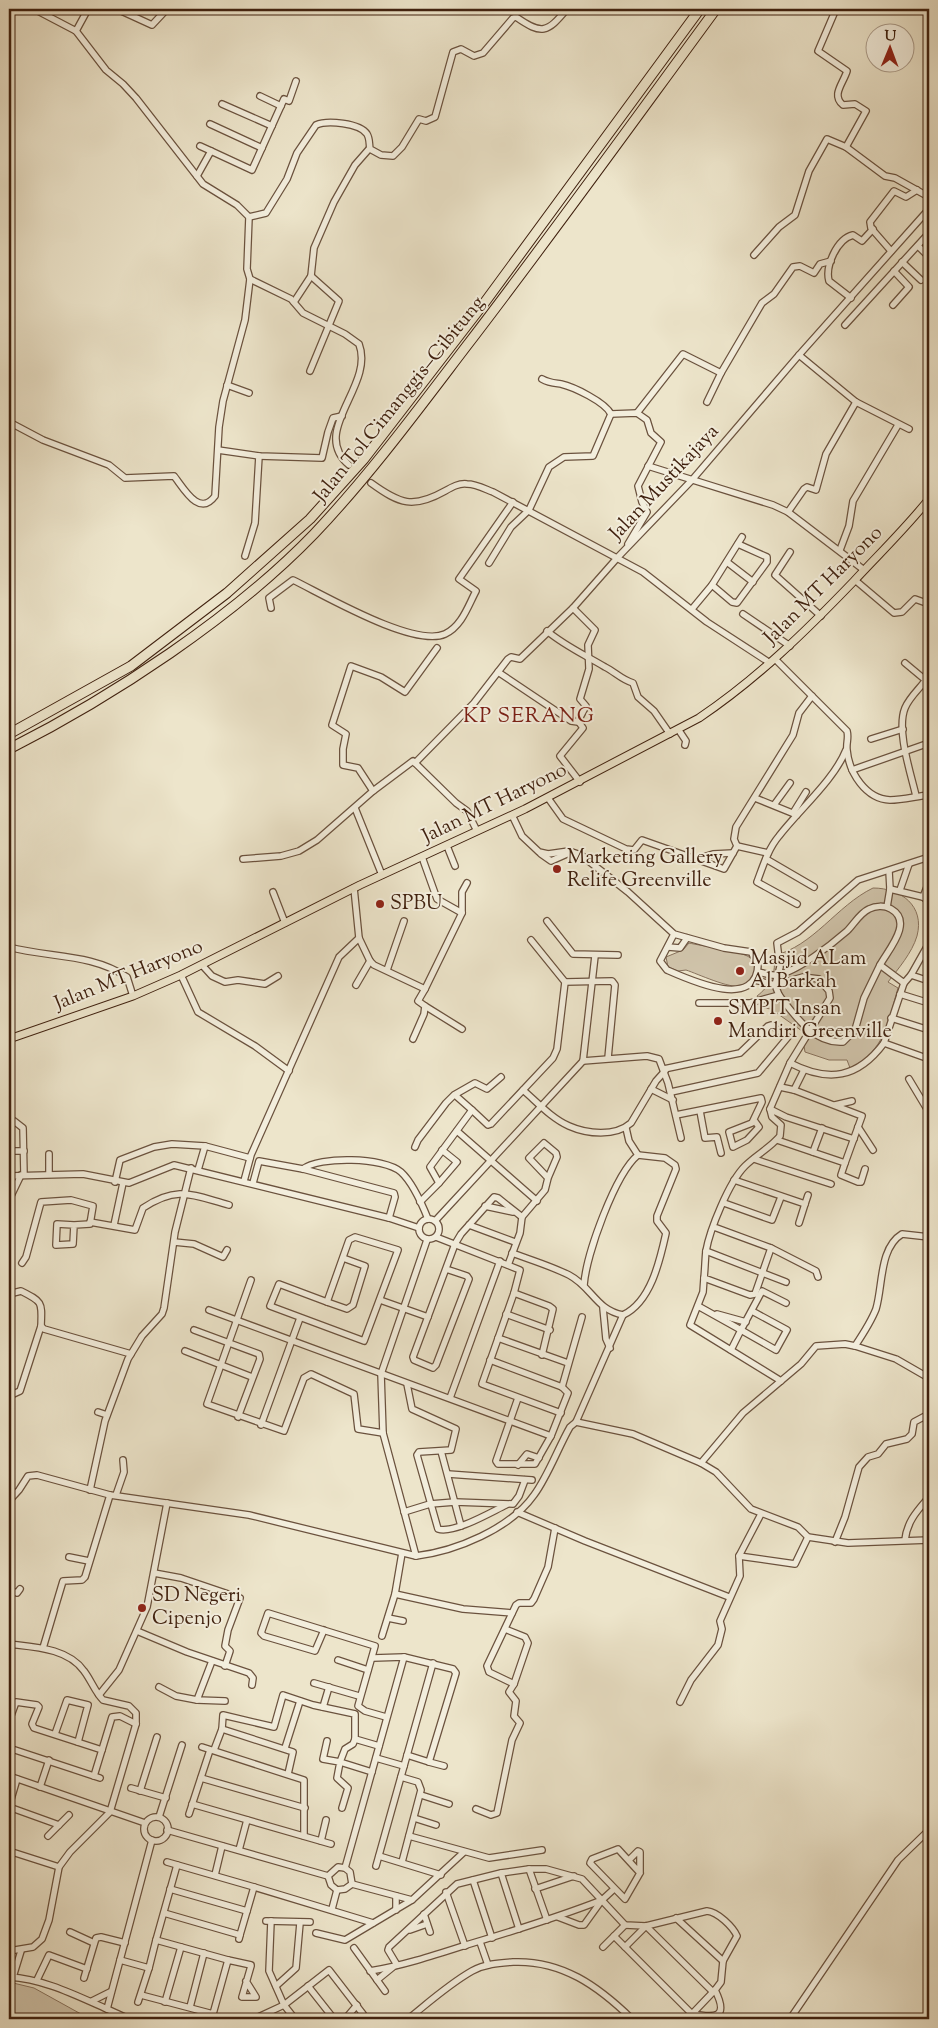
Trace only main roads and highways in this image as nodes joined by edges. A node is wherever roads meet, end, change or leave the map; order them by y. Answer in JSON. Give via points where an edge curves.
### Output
{"nodes":[{"id":1,"x":700,"y":9,"type":"edge"},
{"id":2,"x":716,"y":9,"type":"edge"},
{"id":3,"x":929,"y":499,"type":"edge"},
{"id":4,"x":9,"y":734,"type":"edge"},
{"id":5,"x":9,"y":749,"type":"edge"},
{"id":6,"x":9,"y":1039,"type":"edge"}],
"edges":[{"from":1,"to":4,"type":"highway","name":"Jalan Tol Cimanggis–Cibitung","via":[[479,310],[364,459],[310,520],[227,593],[131,666]]},
{"from":2,"to":5,"type":"highway","name":"Jalan Tol Cimanggis–Cibitung","via":[[374,467],[313,535],[237,604],[137,676]]},
{"from":3,"to":6,"type":"main road","name":"Jalan MT Haryono","via":[[790,646],[725,700],[670,734],[548,798],[354,888],[181,976]]}]}
